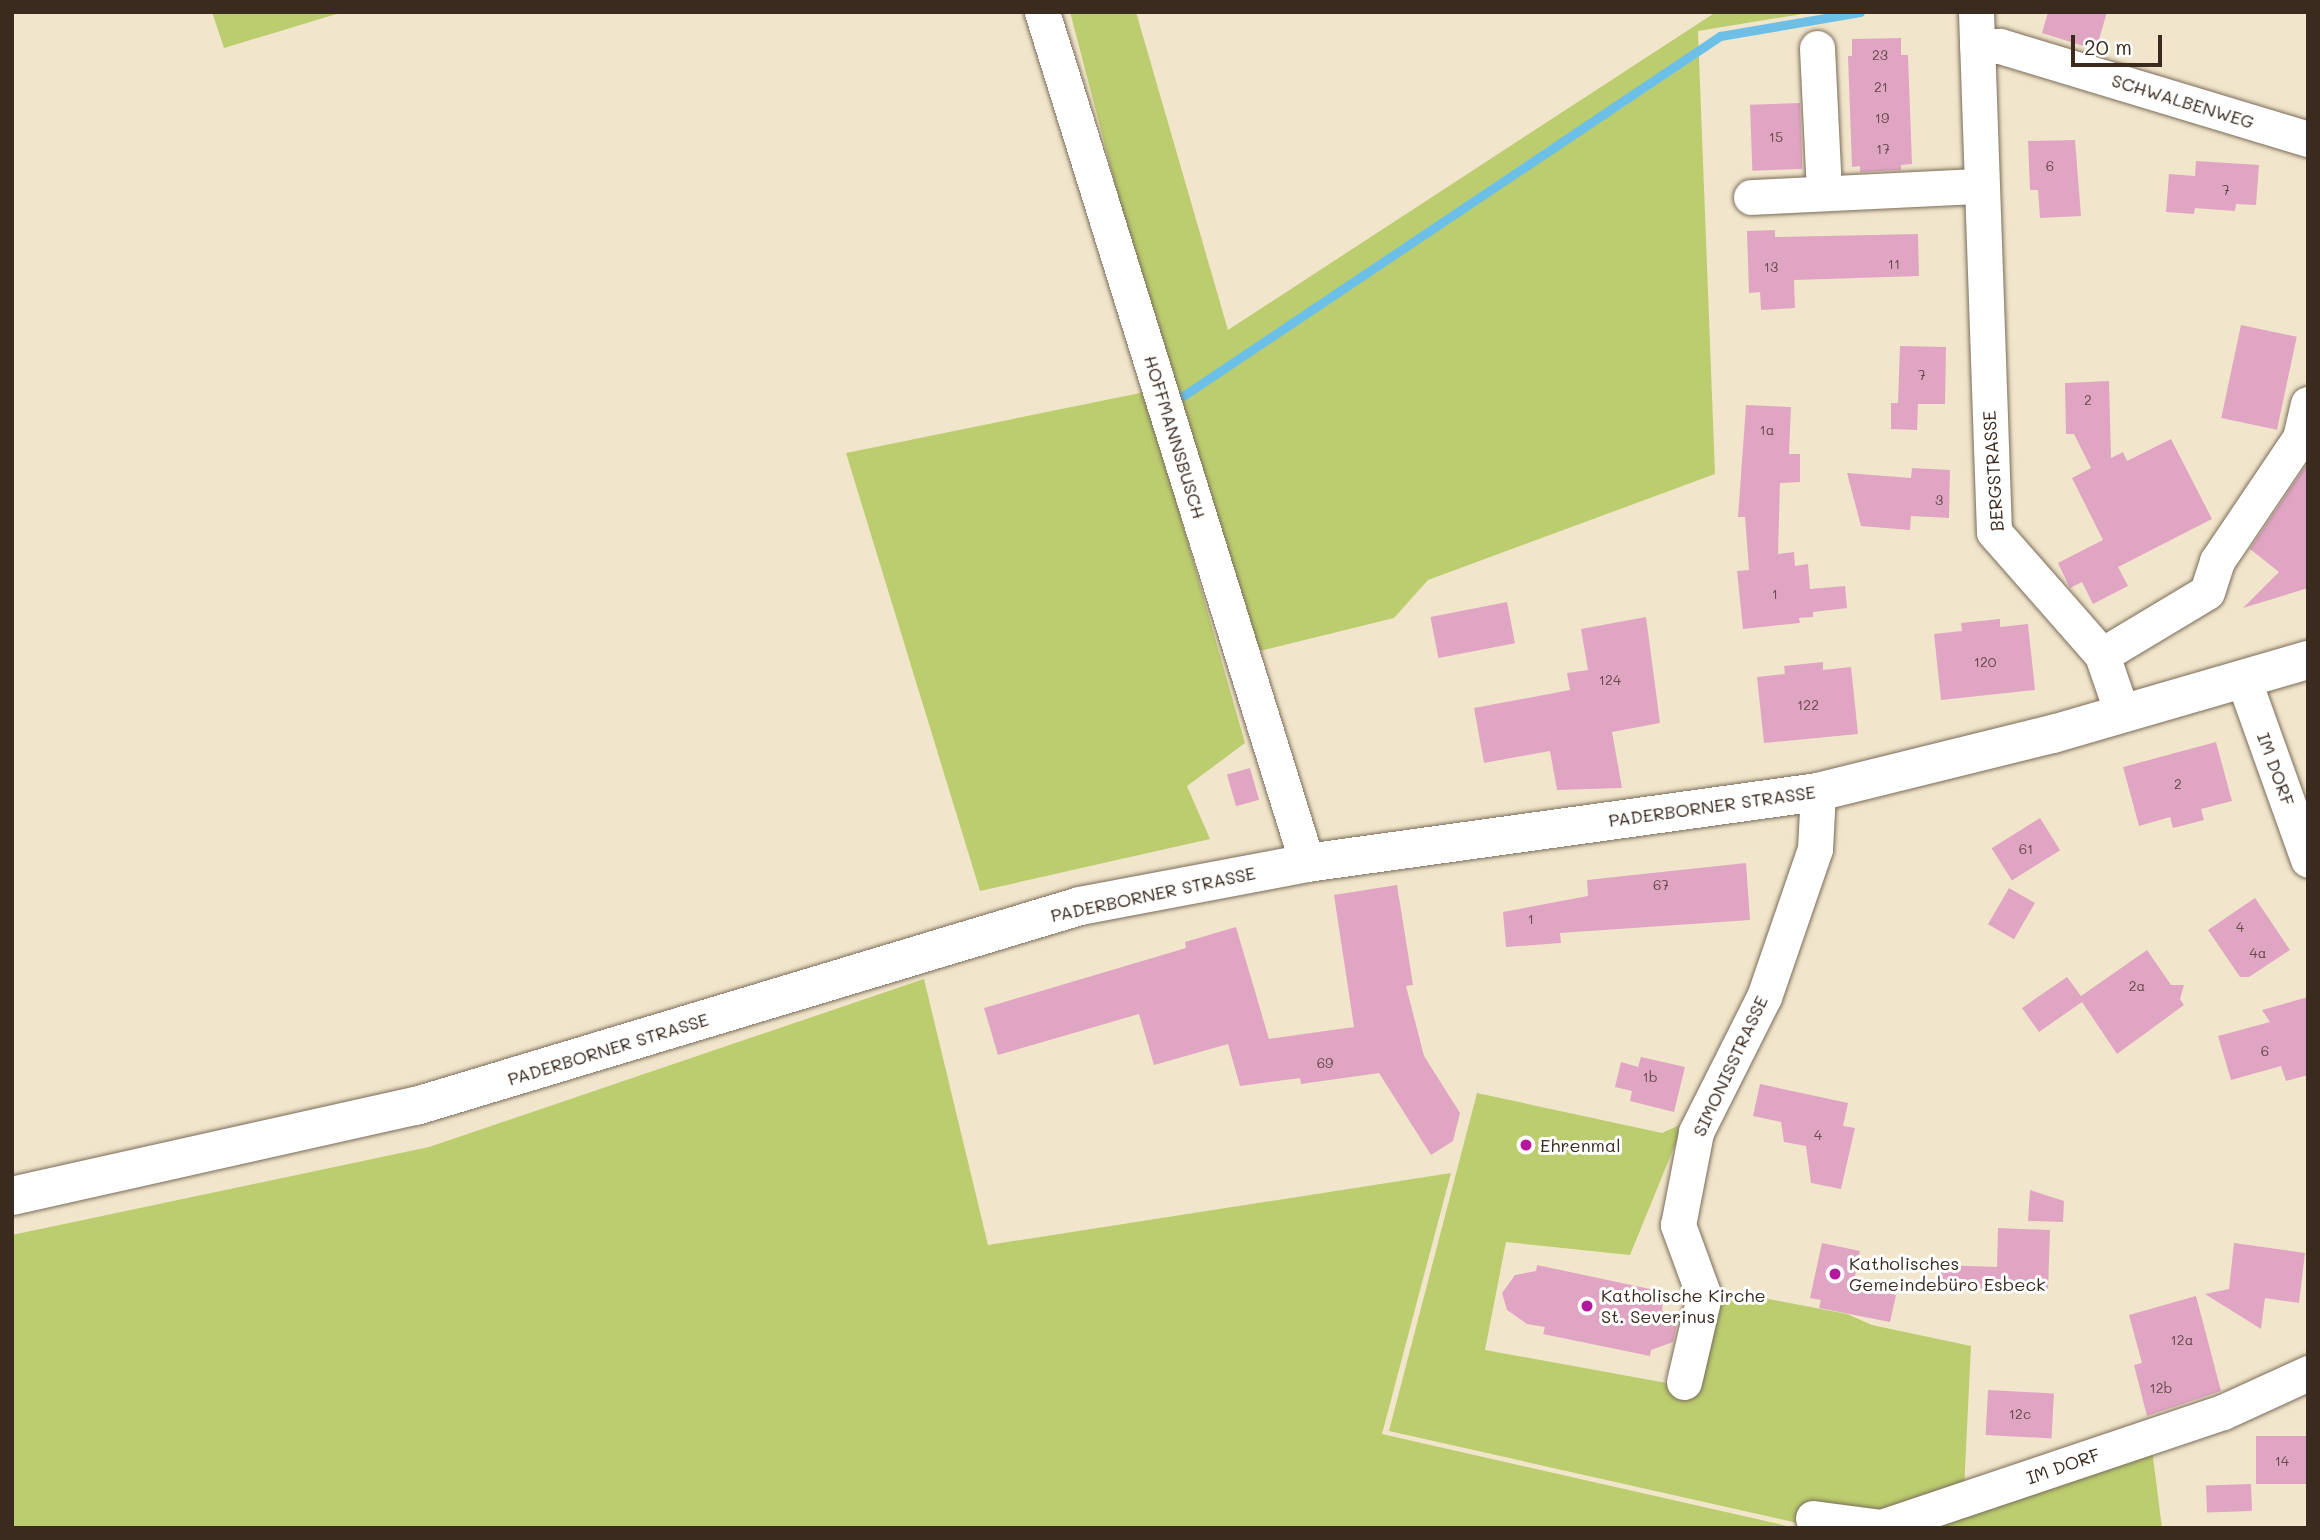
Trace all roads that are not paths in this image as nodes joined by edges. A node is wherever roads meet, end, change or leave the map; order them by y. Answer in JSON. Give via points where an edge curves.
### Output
{"nodes":[{"id":1,"x":1042,"y":12,"type":"edge"},
{"id":2,"x":1977,"y":29,"type":"edge"},
{"id":3,"x":1817,"y":48,"type":"dead end"},
{"id":4,"x":2308,"y":139,"type":"edge"},
{"id":5,"x":1980,"y":186,"type":"junction"},
{"id":6,"x":1824,"y":193,"type":"junction"},
{"id":7,"x":1751,"y":197,"type":"dead end"},
{"id":8,"x":2308,"y":404,"type":"edge"},
{"id":9,"x":2102,"y":655,"type":"junction"},
{"id":10,"x":2308,"y":660,"type":"edge"},
{"id":11,"x":2243,"y":678,"type":"junction"},
{"id":12,"x":2122,"y":713,"type":"junction"},
{"id":13,"x":1818,"y":792,"type":"junction"},
{"id":14,"x":2308,"y":860,"type":"edge"},
{"id":15,"x":1307,"y":863,"type":"junction"},
{"id":16,"x":12,"y":1196,"type":"edge"},
{"id":17,"x":2308,"y":1373,"type":"edge"},
{"id":18,"x":1684,"y":1382,"type":"dead end"},
{"id":19,"x":1813,"y":1518,"type":"dead end"}],
"edges":[{"from":1,"to":15,"type":"street","name":"HOFFMANNSBUSCH"},
{"from":2,"to":4,"type":"street","name":"SCHWALBENWEG","via":[[2000,46]]},
{"from":2,"to":5,"type":"street","name":"BERGSTRASSE"},
{"from":3,"to":6,"type":"street"},
{"from":5,"to":6,"type":"street"},
{"from":5,"to":9,"type":"street","name":"BERGSTRASSE","via":[[1994,532]]},
{"from":6,"to":7,"type":"street"},
{"from":8,"to":9,"type":"street","via":[[2300,438],[2217,561],[2207,593]]},
{"from":9,"to":12,"type":"street","name":"BERGSTRASSE"},
{"from":10,"to":11,"type":"main road","name":"PADERBORNER STRASSE"},
{"from":11,"to":12,"type":"main road","name":"PADERBORNER STRASSE"},
{"from":11,"to":14,"type":"street","name":"IM DORF"},
{"from":12,"to":13,"type":"main road","name":"PADERBORNER STRASSE"},
{"from":13,"to":15,"type":"main road","name":"PADERBORNER STRASSE"},
{"from":13,"to":18,"type":"street","name":"SIMONISSTRASSE","via":[[1815,849],[1764,998],[1696,1132],[1678,1225],[1704,1296]]},
{"from":15,"to":16,"type":"main road","name":"PADERBORNER STRASSE","via":[[1080,906],[416,1107]]},
{"from":17,"to":19,"type":"street","name":"IM DORF","via":[[2223,1412],[1881,1527]]}]}
